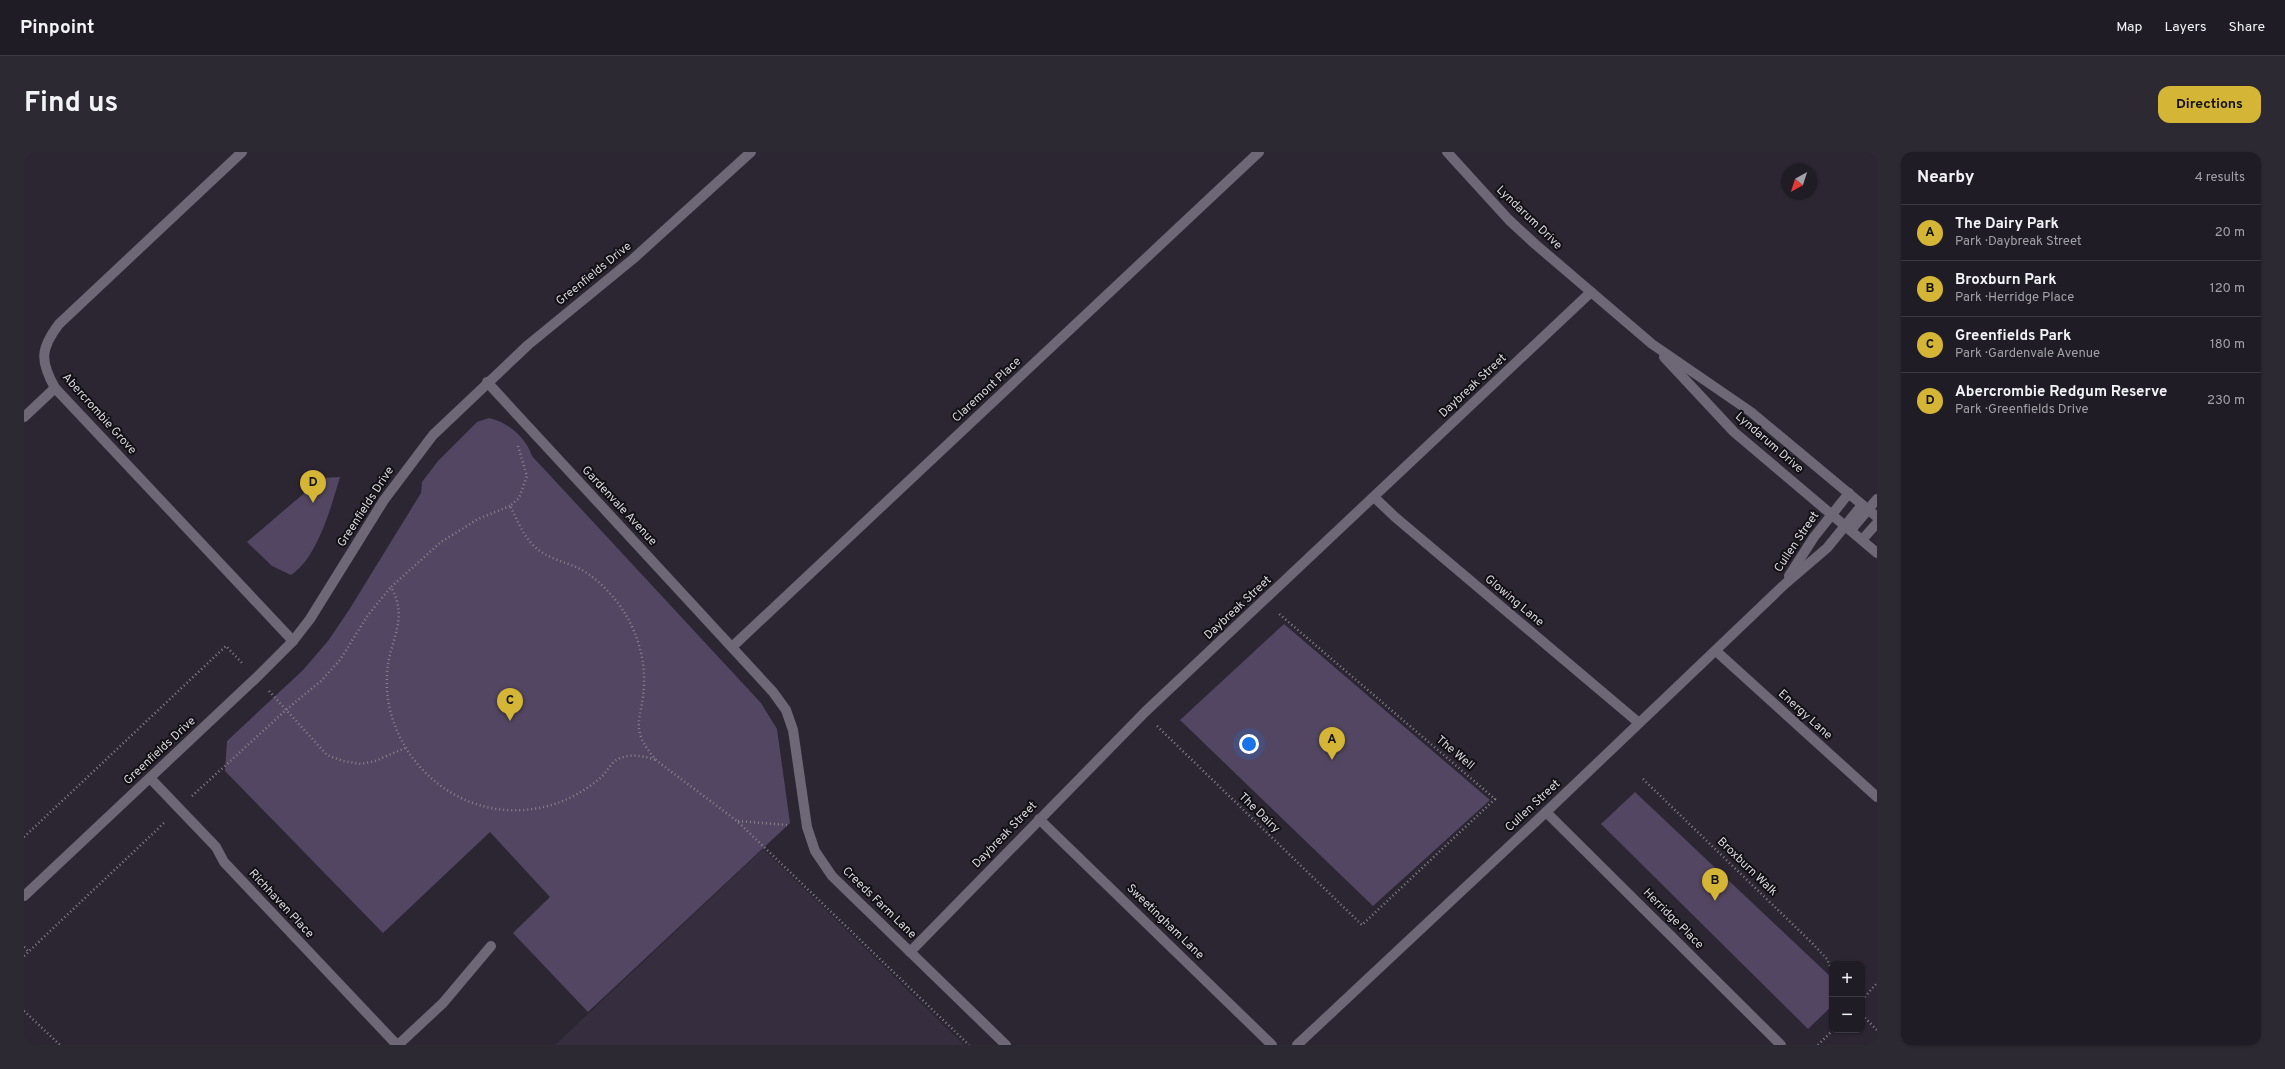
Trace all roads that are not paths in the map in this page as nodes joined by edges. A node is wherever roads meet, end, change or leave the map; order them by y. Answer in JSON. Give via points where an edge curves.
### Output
{"nodes":[{"id":1,"x":242,"y":152,"type":"edge"},
{"id":2,"x":751,"y":152,"type":"edge"},
{"id":3,"x":1260,"y":152,"type":"edge"},
{"id":4,"x":1447,"y":152,"type":"edge"},
{"id":5,"x":1591,"y":292,"type":"junction"},
{"id":6,"x":1652,"y":344,"type":"junction"},
{"id":7,"x":487,"y":382,"type":"junction"},
{"id":8,"x":55,"y":388,"type":"junction"},
{"id":9,"x":24,"y":417,"type":"edge"},
{"id":10,"x":1849,"y":493,"type":"junction"},
{"id":11,"x":1374,"y":497,"type":"junction"},
{"id":12,"x":1877,"y":499,"type":"edge"},
{"id":13,"x":1865,"y":507,"type":"junction"},
{"id":14,"x":1832,"y":514,"type":"junction"},
{"id":15,"x":1877,"y":517,"type":"edge"},
{"id":16,"x":1877,"y":523,"type":"edge"},
{"id":17,"x":1848,"y":528,"type":"junction"},
{"id":18,"x":1862,"y":540,"type":"junction"},
{"id":19,"x":1877,"y":553,"type":"edge"},
{"id":20,"x":1784,"y":584,"type":"junction"},
{"id":21,"x":293,"y":641,"type":"junction"},
{"id":22,"x":732,"y":647,"type":"junction"},
{"id":23,"x":1716,"y":651,"type":"junction"},
{"id":24,"x":1639,"y":723,"type":"junction"},
{"id":25,"x":150,"y":778,"type":"junction"},
{"id":26,"x":1877,"y":797,"type":"edge"},
{"id":27,"x":1546,"y":812,"type":"junction"},
{"id":28,"x":1039,"y":819,"type":"junction"},
{"id":29,"x":24,"y":896,"type":"edge"},
{"id":30,"x":491,"y":946,"type":"dead end"},
{"id":31,"x":910,"y":952,"type":"junction"},
{"id":32,"x":397,"y":1045,"type":"edge"},
{"id":33,"x":1006,"y":1045,"type":"edge"},
{"id":34,"x":1272,"y":1045,"type":"edge"},
{"id":35,"x":1297,"y":1045,"type":"edge"},
{"id":36,"x":1781,"y":1045,"type":"edge"}],
"edges":[{"from":1,"to":8,"type":"street","name":"Abercrombie Grove","via":[[59,324],[48,338],[43,353],[46,371]]},
{"from":2,"to":7,"type":"street","name":"Greenfields Drive","via":[[679,219]]},
{"from":3,"to":22,"type":"street","name":"Claremont Place"},
{"from":4,"to":5,"type":"street","name":"Lyndarum Drive","via":[[1509,220]]},
{"from":5,"to":6,"type":"street","name":"Lyndarum Drive"},
{"from":5,"to":11,"type":"street","name":"Daybreak Street"},
{"from":6,"to":10,"type":"street","name":"Lyndarum Drive","via":[[1751,412]]},
{"from":6,"to":14,"type":"street","name":"Lyndarum Drive","via":[[1734,432]]},
{"from":7,"to":21,"type":"street","name":"Greenfields Drive","via":[[433,435],[397,482],[310,619]]},
{"from":7,"to":22,"type":"street","name":"Gardenvale Avenue"},
{"from":8,"to":9,"type":"street"},
{"from":8,"to":21,"type":"street","name":"Abercrombie Grove"},
{"from":10,"to":13,"type":"street","name":"Lyndarum Drive"},
{"from":10,"to":14,"type":"street","name":"Cullen Street"},
{"from":11,"to":24,"type":"street","name":"Glowing Lane"},
{"from":11,"to":28,"type":"street","name":"Daybreak Street","via":[[1145,712]]},
{"from":12,"to":13,"type":"street","name":"Cullen Street"},
{"from":13,"to":15,"type":"street","name":"Lyndarum Drive"},
{"from":13,"to":17,"type":"street","name":"Cullen Street"},
{"from":14,"to":17,"type":"street","name":"Lyndarum Drive"},
{"from":14,"to":20,"type":"street","name":"Cullen Street"},
{"from":16,"to":18,"type":"street"},
{"from":17,"to":18,"type":"street","name":"Lyndarum Drive"},
{"from":17,"to":20,"type":"street","name":"Cullen Street"},
{"from":18,"to":19,"type":"street","name":"Lyndarum Drive"},
{"from":20,"to":23,"type":"street","name":"Cullen Street"},
{"from":21,"to":25,"type":"street","name":"Greenfields Drive"},
{"from":22,"to":31,"type":"street","name":"Creeds Farm Lane","via":[[786,710],[792,730],[807,827],[815,851],[832,876]]},
{"from":23,"to":24,"type":"street","name":"Cullen Street"},
{"from":23,"to":26,"type":"street","name":"Energy Lane"},
{"from":24,"to":27,"type":"street","name":"Cullen Street"},
{"from":25,"to":29,"type":"street","name":"Greenfields Drive"},
{"from":25,"to":32,"type":"street","name":"Richhaven Place","via":[[216,847],[224,862]]},
{"from":27,"to":35,"type":"street","name":"Cullen Street"},
{"from":27,"to":36,"type":"street","name":"Herridge Place"},
{"from":28,"to":31,"type":"street","name":"Daybreak Street"},
{"from":28,"to":34,"type":"street","name":"Sweetingham Lane"},
{"from":30,"to":32,"type":"street","name":"Richhaven Place","via":[[443,1003]]},
{"from":31,"to":33,"type":"street","name":"Creeds Farm Lane"}]}
